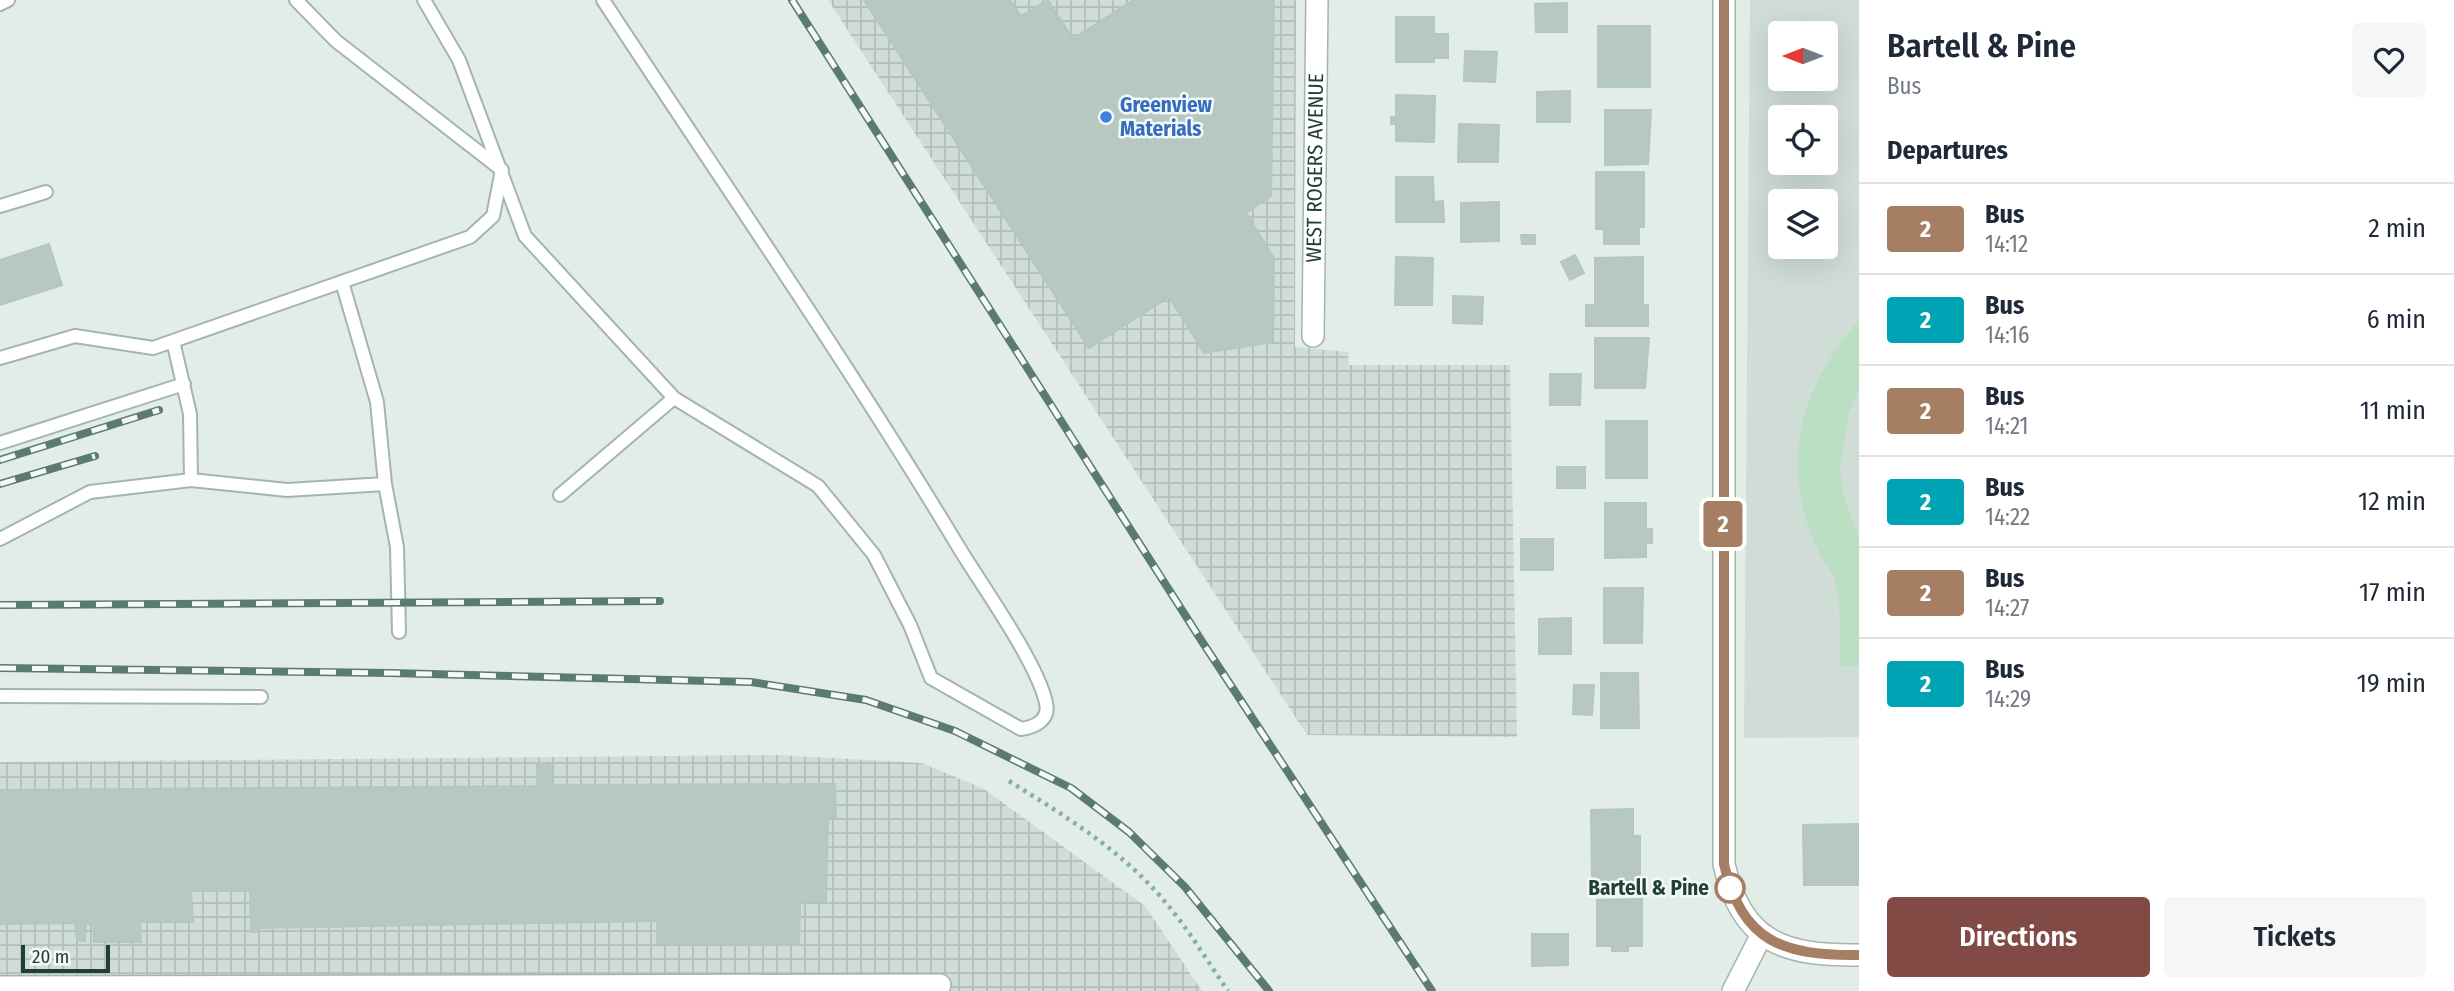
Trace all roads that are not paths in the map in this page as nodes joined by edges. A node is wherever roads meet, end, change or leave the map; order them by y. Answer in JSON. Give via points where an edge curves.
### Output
{"nodes":[{"id":1,"x":8,"y":0,"type":"edge"},
{"id":2,"x":296,"y":0,"type":"edge"},
{"id":3,"x":424,"y":0,"type":"edge"},
{"id":4,"x":603,"y":0,"type":"edge"},
{"id":5,"x":1317,"y":0,"type":"edge"},
{"id":6,"x":1724,"y":0,"type":"edge"},
{"id":7,"x":0,"y":4,"type":"edge"},
{"id":8,"x":502,"y":170,"type":"junction"},
{"id":9,"x":46,"y":192,"type":"dead end"},
{"id":10,"x":0,"y":206,"type":"edge"},
{"id":11,"x":342,"y":282,"type":"junction"},
{"id":12,"x":1313,"y":336,"type":"dead end"},
{"id":13,"x":173,"y":341,"type":"junction"},
{"id":14,"x":0,"y":358,"type":"edge"},
{"id":15,"x":184,"y":384,"type":"junction"},
{"id":16,"x":674,"y":398,"type":"junction"},
{"id":17,"x":0,"y":443,"type":"edge"},
{"id":18,"x":191,"y":480,"type":"junction"},
{"id":19,"x":385,"y":484,"type":"junction"},
{"id":20,"x":560,"y":495,"type":"dead end"},
{"id":21,"x":0,"y":539,"type":"edge"},
{"id":22,"x":399,"y":632,"type":"dead end"},
{"id":23,"x":0,"y":696,"type":"edge"},
{"id":24,"x":261,"y":697,"type":"dead end"},
{"id":25,"x":1762,"y":933,"type":"junction"},
{"id":26,"x":1859,"y":955,"type":"edge"},
{"id":27,"x":940,"y":985,"type":"dead end"},
{"id":28,"x":0,"y":987,"type":"edge"},
{"id":29,"x":649,"y":988,"type":"edge"},
{"id":30,"x":734,"y":988,"type":"edge"},
{"id":31,"x":211,"y":989,"type":"edge"},
{"id":32,"x":1733,"y":991,"type":"edge"}],
"edges":[{"from":1,"to":7,"type":"lane"},
{"from":2,"to":8,"type":"lane","via":[[336,41]]},
{"from":3,"to":8,"type":"lane","via":[[459,60]]},
{"from":4,"to":16,"type":"lane","via":[[1013,636],[1047,705],[1040,723],[1021,729],[931,678],[874,555],[818,486]]},
{"from":5,"to":12,"type":"street","name":"WEST ROGERS AVENUE"},
{"from":6,"to":25,"type":"street","via":[[1723,842],[1728,884],[1737,908],[1747,923]]},
{"from":8,"to":11,"type":"lane","via":[[493,216],[470,237]]},
{"from":8,"to":16,"type":"lane","via":[[525,236]]},
{"from":9,"to":10,"type":"lane"},
{"from":11,"to":13,"type":"lane"},
{"from":11,"to":19,"type":"lane","via":[[377,401]]},
{"from":13,"to":14,"type":"lane","via":[[153,348],[75,336]]},
{"from":13,"to":15,"type":"lane"},
{"from":15,"to":17,"type":"lane"},
{"from":15,"to":18,"type":"lane","via":[[190,414]]},
{"from":16,"to":20,"type":"lane"},
{"from":18,"to":19,"type":"lane","via":[[287,490]]},
{"from":18,"to":21,"type":"lane","via":[[90,492]]},
{"from":19,"to":22,"type":"lane","via":[[397,547]]},
{"from":23,"to":24,"type":"lane"},
{"from":25,"to":26,"type":"street","via":[[1811,954]]},
{"from":25,"to":32,"type":"street"},
{"from":27,"to":30,"type":"street"},
{"from":28,"to":31,"type":"street"},
{"from":29,"to":30,"type":"street"},
{"from":29,"to":31,"type":"street"}]}
